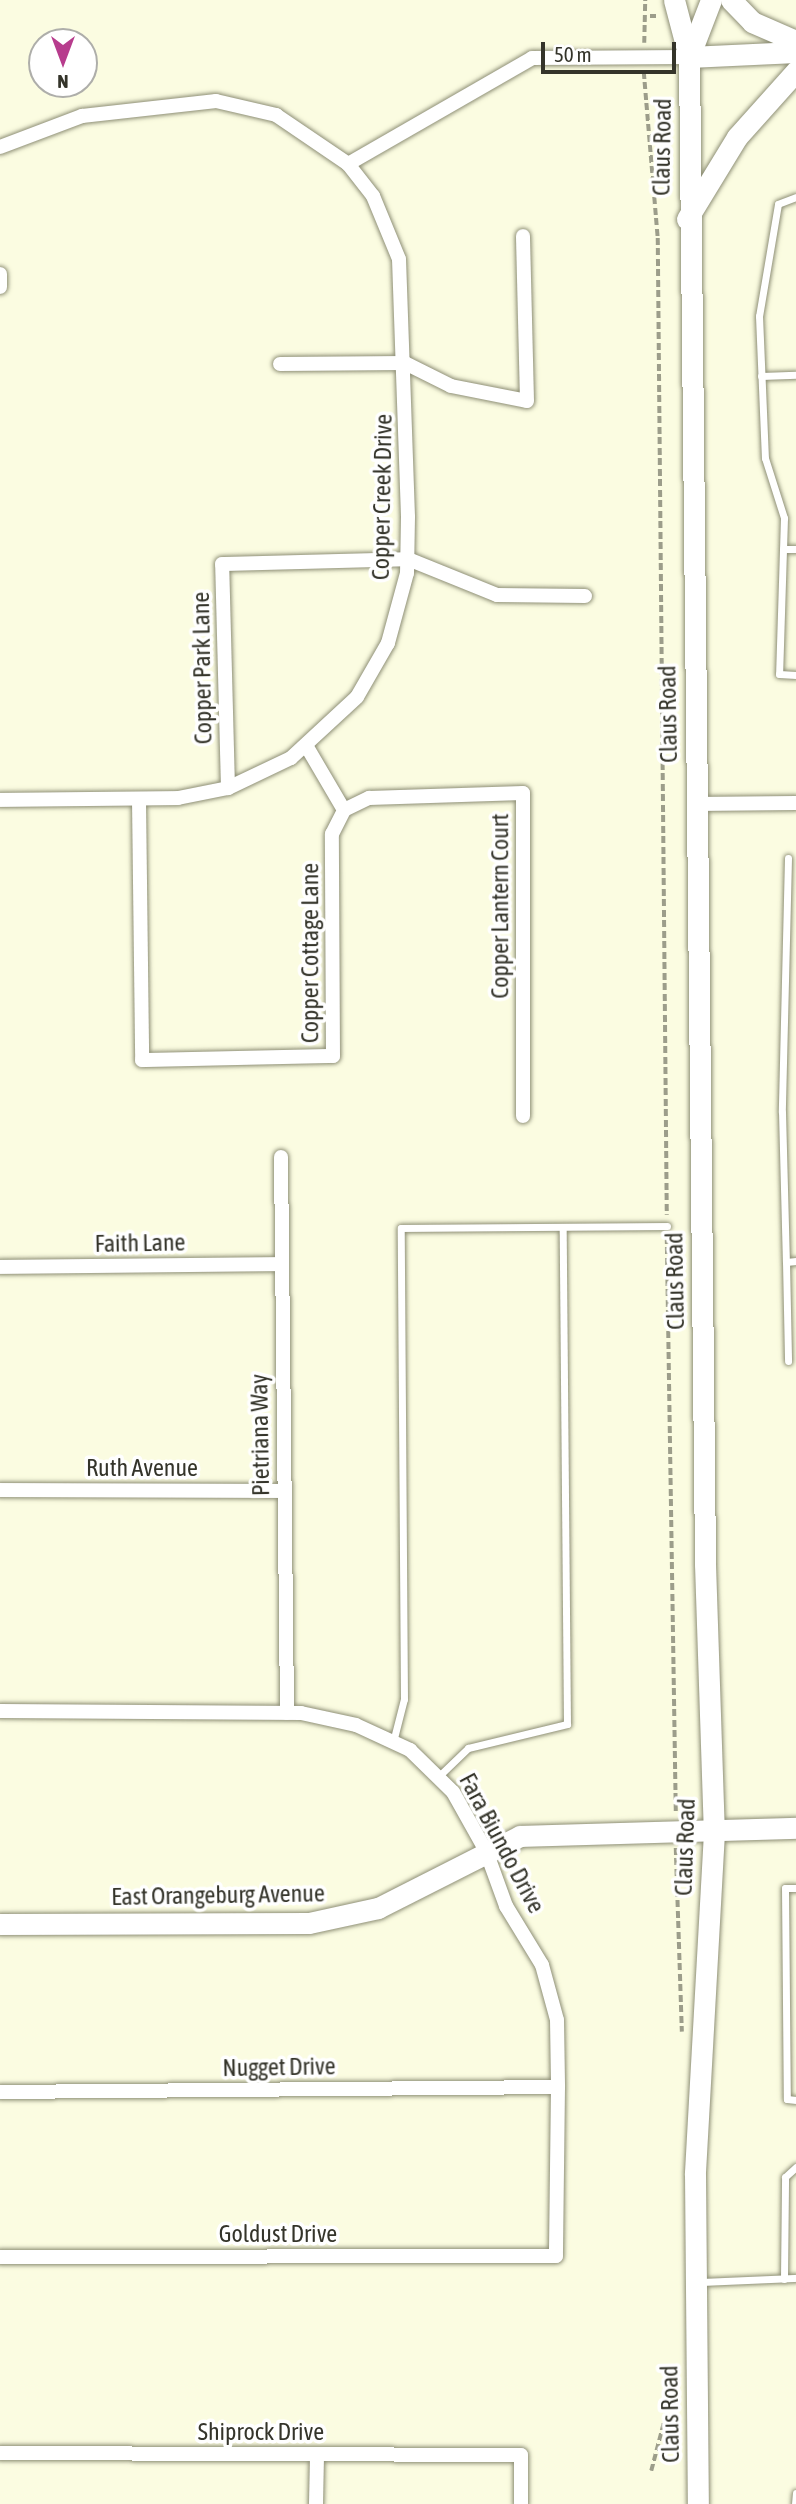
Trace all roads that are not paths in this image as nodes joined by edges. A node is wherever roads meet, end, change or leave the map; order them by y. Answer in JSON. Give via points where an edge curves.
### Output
{"nodes":[{"id":1,"x":674,"y":0,"type":"edge"},
{"id":2,"x":711,"y":0,"type":"edge"},
{"id":3,"x":731,"y":0,"type":"edge"},
{"id":4,"x":796,"y":41,"type":"edge"},
{"id":5,"x":796,"y":52,"type":"edge"},
{"id":6,"x":689,"y":57,"type":"junction"},
{"id":7,"x":796,"y":71,"type":"edge"},
{"id":8,"x":0,"y":147,"type":"edge"},
{"id":9,"x":348,"y":164,"type":"junction"},
{"id":10,"x":796,"y":197,"type":"edge"},
{"id":11,"x":687,"y":219,"type":"junction"},
{"id":12,"x":523,"y":236,"type":"dead end"},
{"id":13,"x":0,"y":274,"type":"edge"},
{"id":14,"x":0,"y":287,"type":"edge"},
{"id":15,"x":405,"y":363,"type":"junction"},
{"id":16,"x":280,"y":364,"type":"dead end"},
{"id":17,"x":796,"y":375,"type":"edge"},
{"id":18,"x":761,"y":376,"type":"junction"},
{"id":19,"x":783,"y":549,"type":"junction"},
{"id":20,"x":796,"y":549,"type":"edge"},
{"id":21,"x":408,"y":559,"type":"junction"},
{"id":22,"x":585,"y":596,"type":"dead end"},
{"id":23,"x":796,"y":676,"type":"edge"},
{"id":24,"x":307,"y":747,"type":"junction"},
{"id":25,"x":228,"y":788,"type":"junction"},
{"id":26,"x":0,"y":800,"type":"edge"},
{"id":27,"x":139,"y":800,"type":"junction"},
{"id":28,"x":796,"y":803,"type":"edge"},
{"id":29,"x":695,"y":804,"type":"junction"},
{"id":30,"x":344,"y":810,"type":"junction"},
{"id":31,"x":788,"y":858,"type":"dead end"},
{"id":32,"x":785,"y":977,"type":"junction"},
{"id":33,"x":796,"y":977,"type":"edge"},
{"id":34,"x":523,"y":1116,"type":"dead end"},
{"id":35,"x":281,"y":1157,"type":"dead end"},
{"id":36,"x":667,"y":1226,"type":"road end"},
{"id":37,"x":563,"y":1227,"type":"junction"},
{"id":38,"x":786,"y":1262,"type":"junction"},
{"id":39,"x":796,"y":1262,"type":"edge"},
{"id":40,"x":281,"y":1264,"type":"junction"},
{"id":41,"x":0,"y":1267,"type":"edge"},
{"id":42,"x":788,"y":1361,"type":"dead end"},
{"id":43,"x":0,"y":1490,"type":"edge"},
{"id":44,"x":284,"y":1491,"type":"junction"},
{"id":45,"x":0,"y":1711,"type":"edge"},
{"id":46,"x":287,"y":1713,"type":"junction"},
{"id":47,"x":393,"y":1741,"type":"junction"},
{"id":48,"x":440,"y":1775,"type":"junction"},
{"id":49,"x":796,"y":1828,"type":"edge"},
{"id":50,"x":714,"y":1832,"type":"junction"},
{"id":51,"x":486,"y":1851,"type":"junction"},
{"id":52,"x":796,"y":1888,"type":"edge"},
{"id":53,"x":0,"y":1924,"type":"edge"},
{"id":54,"x":558,"y":2087,"type":"junction"},
{"id":55,"x":0,"y":2092,"type":"edge"},
{"id":56,"x":796,"y":2100,"type":"edge"},
{"id":57,"x":796,"y":2167,"type":"edge"},
{"id":58,"x":556,"y":2256,"type":"joint"},
{"id":59,"x":0,"y":2257,"type":"edge"},
{"id":60,"x":796,"y":2278,"type":"edge"},
{"id":61,"x":784,"y":2279,"type":"junction"},
{"id":62,"x":695,"y":2283,"type":"junction"},
{"id":63,"x":0,"y":2453,"type":"edge"},
{"id":64,"x":317,"y":2455,"type":"junction"},
{"id":65,"x":796,"y":2493,"type":"edge"},
{"id":66,"x":694,"y":2501,"type":"edge"},
{"id":67,"x":316,"y":2504,"type":"edge"},
{"id":68,"x":520,"y":2504,"type":"edge"},
{"id":69,"x":795,"y":2504,"type":"edge"}],
"edges":[{"from":1,"to":6,"type":"main road","name":"Claus Road"},
{"from":2,"to":6,"type":"main road","name":"Claus Road"},
{"from":3,"to":4,"type":"main road","via":[[752,22]]},
{"from":5,"to":6,"type":"main road"},
{"from":6,"to":9,"type":"street","via":[[531,58]]},
{"from":6,"to":11,"type":"main road","name":"Claus Road"},
{"from":7,"to":11,"type":"main road","via":[[737,137]]},
{"from":8,"to":9,"type":"street","name":"Copper Creek Drive","via":[[82,116],[216,101],[276,115]]},
{"from":9,"to":15,"type":"street","name":"Copper Creek Drive","via":[[373,196],[399,259]]},
{"from":10,"to":18,"type":"lane","via":[[778,204],[759,316]]},
{"from":11,"to":29,"type":"main road","name":"Claus Road"},
{"from":12,"to":15,"type":"street","via":[[527,401],[451,386]]},
{"from":13,"to":14,"type":"street"},
{"from":15,"to":16,"type":"street"},
{"from":15,"to":21,"type":"street","name":"Copper Creek Drive"},
{"from":17,"to":18,"type":"lane"},
{"from":18,"to":19,"type":"lane","via":[[765,458],[784,518]]},
{"from":19,"to":20,"type":"lane"},
{"from":19,"to":23,"type":"lane","via":[[779,674]]},
{"from":21,"to":22,"type":"street","via":[[498,595]]},
{"from":21,"to":24,"type":"street","name":"Copper Creek Drive","via":[[401,604],[372,674]]},
{"from":21,"to":25,"type":"street","name":"Copper Park Lane","via":[[222,564]]},
{"from":24,"to":25,"type":"street","name":"Copper Creek Drive"},
{"from":24,"to":30,"type":"street"},
{"from":25,"to":27,"type":"street","name":"Copper Creek Drive"},
{"from":26,"to":27,"type":"street","name":"Copper Creek Drive"},
{"from":27,"to":30,"type":"street","name":"Copper Cottage Lane","via":[[142,1060],[333,1056],[332,835]]},
{"from":28,"to":29,"type":"street"},
{"from":29,"to":50,"type":"main road","name":"Claus Road"},
{"from":30,"to":34,"type":"street","name":"Copper Lantern Court","via":[[369,798],[523,793]]},
{"from":31,"to":32,"type":"lane"},
{"from":32,"to":33,"type":"lane"},
{"from":32,"to":38,"type":"lane"},
{"from":35,"to":40,"type":"street","name":"Pietriana Way"},
{"from":36,"to":37,"type":"lane"},
{"from":37,"to":47,"type":"lane","via":[[401,1228],[404,1699]]},
{"from":37,"to":48,"type":"lane","via":[[568,1724],[468,1748]]},
{"from":38,"to":39,"type":"lane"},
{"from":38,"to":42,"type":"lane"},
{"from":40,"to":41,"type":"street","name":"Faith Lane"},
{"from":40,"to":44,"type":"street","name":"Pietriana Way"},
{"from":43,"to":44,"type":"street","name":"Ruth Avenue"},
{"from":44,"to":46,"type":"street","name":"Pietriana Way"},
{"from":45,"to":46,"type":"street","name":"Fara Biundo Drive"},
{"from":46,"to":47,"type":"street","name":"Fara Biundo Drive","via":[[332,1718]]},
{"from":47,"to":48,"type":"street","name":"Fara Biundo Drive"},
{"from":48,"to":51,"type":"street","name":"Fara Biundo Drive"},
{"from":49,"to":50,"type":"main road","name":"East Orangeburg Avenue"},
{"from":50,"to":51,"type":"main road","name":"East Orangeburg Avenue","via":[[548,1831]]},
{"from":50,"to":62,"type":"main road","name":"Claus Road","via":[[695,2161]]},
{"from":51,"to":53,"type":"main road","name":"East Orangeburg Avenue","via":[[414,1892],[346,1918],[274,1925]]},
{"from":51,"to":54,"type":"street","name":"Fara Biundo Drive","via":[[493,1880],[530,1941],[552,1994]]},
{"from":52,"to":56,"type":"lane","via":[[785,1888],[787,2099]]},
{"from":54,"to":55,"type":"street","name":"Nugget Drive"},
{"from":54,"to":58,"type":"street","name":"Fara Biundo Drive"},
{"from":57,"to":61,"type":"lane","via":[[785,2178]]},
{"from":58,"to":59,"type":"street","name":"Goldust Drive"},
{"from":60,"to":61,"type":"lane"},
{"from":61,"to":62,"type":"lane"},
{"from":62,"to":66,"type":"main road","name":"Claus Road"},
{"from":63,"to":64,"type":"street","name":"Shiprock Drive"},
{"from":64,"to":67,"type":"street"},
{"from":64,"to":68,"type":"street","name":"Shiprock Drive","via":[[521,2455]]},
{"from":65,"to":69,"type":"lane"}]}
